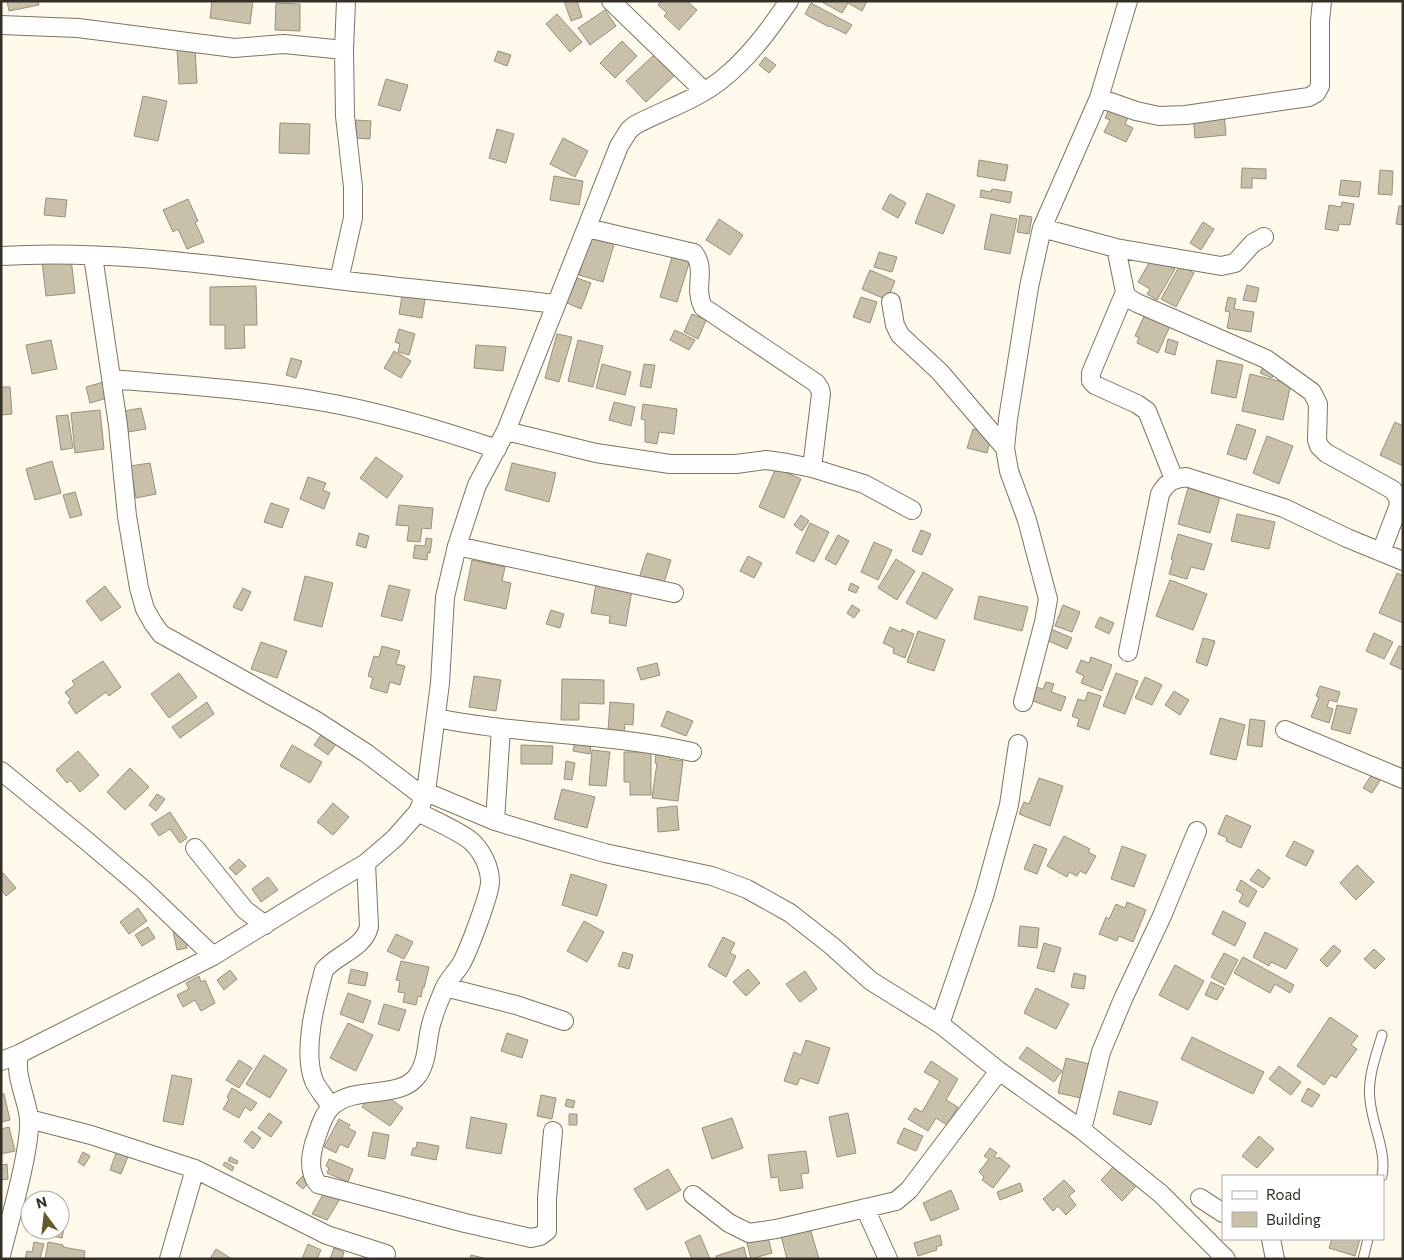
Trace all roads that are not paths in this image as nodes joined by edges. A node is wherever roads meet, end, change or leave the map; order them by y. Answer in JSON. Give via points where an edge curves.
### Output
{"nodes":[{"id":1,"x":346,"y":1,"type":"edge"},
{"id":2,"x":611,"y":1,"type":"edge"},
{"id":3,"x":789,"y":1,"type":"edge"},
{"id":4,"x":1128,"y":1,"type":"edge"},
{"id":5,"x":1322,"y":1,"type":"edge"},
{"id":6,"x":1,"y":25,"type":"edge"},
{"id":7,"x":344,"y":50,"type":"junction"},
{"id":8,"x":704,"y":91,"type":"junction"},
{"id":9,"x":1099,"y":98,"type":"junction"},
{"id":10,"x":587,"y":228,"type":"junction"},
{"id":11,"x":1042,"y":228,"type":"junction"},
{"id":12,"x":1264,"y":237,"type":"dead end"},
{"id":13,"x":1116,"y":248,"type":"junction"},
{"id":14,"x":2,"y":252,"type":"edge"},
{"id":15,"x":93,"y":256,"type":"junction"},
{"id":16,"x":339,"y":280,"type":"junction"},
{"id":17,"x":1125,"y":292,"type":"junction"},
{"id":18,"x":891,"y":302,"type":"dead end"},
{"id":19,"x":556,"y":304,"type":"junction"},
{"id":20,"x":110,"y":379,"type":"junction"},
{"id":21,"x":506,"y":431,"type":"junction"},
{"id":22,"x":1005,"y":448,"type":"junction"},
{"id":23,"x":497,"y":449,"type":"junction"},
{"id":24,"x":812,"y":468,"type":"junction"},
{"id":25,"x":1174,"y":479,"type":"junction"},
{"id":26,"x":912,"y":510,"type":"dead end"},
{"id":27,"x":457,"y":546,"type":"junction"},
{"id":28,"x":1381,"y":552,"type":"junction"},
{"id":29,"x":1403,"y":561,"type":"edge"},
{"id":30,"x":674,"y":593,"type":"dead end"},
{"id":31,"x":1128,"y":652,"type":"dead end"},
{"id":32,"x":1023,"y":702,"type":"dead end"},
{"id":33,"x":436,"y":718,"type":"junction"},
{"id":34,"x":501,"y":728,"type":"junction"},
{"id":35,"x":1285,"y":730,"type":"dead end"},
{"id":36,"x":1018,"y":744,"type":"dead end"},
{"id":37,"x":692,"y":752,"type":"dead end"},
{"id":38,"x":1,"y":772,"type":"edge"},
{"id":39,"x":1403,"y":779,"type":"edge"},
{"id":40,"x":423,"y":800,"type":"junction"},
{"id":41,"x":495,"y":821,"type":"junction"},
{"id":42,"x":1197,"y":831,"type":"dead end"},
{"id":43,"x":194,"y":848,"type":"dead end"},
{"id":44,"x":366,"y":863,"type":"junction"},
{"id":45,"x":265,"y":924,"type":"junction"},
{"id":46,"x":213,"y":956,"type":"junction"},
{"id":47,"x":445,"y":987,"type":"junction"},
{"id":48,"x":564,"y":1021,"type":"dead end"},
{"id":49,"x":940,"y":1024,"type":"junction"},
{"id":50,"x":1382,"y":1035,"type":"dead end"},
{"id":51,"x":19,"y":1054,"type":"junction"},
{"id":52,"x":1,"y":1061,"type":"edge"},
{"id":53,"x":999,"y":1071,"type":"junction"},
{"id":54,"x":331,"y":1107,"type":"junction"},
{"id":55,"x":29,"y":1119,"type":"junction"},
{"id":56,"x":1082,"y":1130,"type":"junction"},
{"id":57,"x":553,"y":1131,"type":"dead end"},
{"id":58,"x":195,"y":1169,"type":"junction"},
{"id":59,"x":1382,"y":1175,"type":"edge"},
{"id":60,"x":693,"y":1195,"type":"dead end"},
{"id":61,"x":1200,"y":1198,"type":"dead end"},
{"id":62,"x":865,"y":1208,"type":"junction"},
{"id":63,"x":1222,"y":1213,"type":"edge"},
{"id":64,"x":1270,"y":1240,"type":"edge"},
{"id":65,"x":1368,"y":1240,"type":"edge"},
{"id":66,"x":386,"y":1254,"type":"dead end"},
{"id":67,"x":1,"y":1255,"type":"edge"},
{"id":68,"x":169,"y":1259,"type":"edge"},
{"id":69,"x":888,"y":1259,"type":"edge"},
{"id":70,"x":1226,"y":1259,"type":"edge"},
{"id":71,"x":1276,"y":1259,"type":"edge"},
{"id":72,"x":1363,"y":1259,"type":"edge"}],
"edges":[{"from":1,"to":7,"type":"street"},
{"from":2,"to":8,"type":"street"},
{"from":3,"to":8,"type":"street","via":[[746,57],[721,81]]},
{"from":4,"to":9,"type":"street"},
{"from":5,"to":9,"type":"street","via":[[1320,86],[1308,97],[1195,114],[1159,116]]},
{"from":6,"to":7,"type":"street","via":[[78,28],[234,48],[284,44]]},
{"from":7,"to":16,"type":"street","via":[[345,116],[353,218]]},
{"from":8,"to":10,"type":"street","via":[[629,130],[619,146]]},
{"from":9,"to":11,"type":"street"},
{"from":10,"to":19,"type":"street"},
{"from":10,"to":24,"type":"street","via":[[694,253],[701,269],[699,297],[703,307],[820,389]]},
{"from":11,"to":13,"type":"street"},
{"from":11,"to":22,"type":"street","via":[[1029,287]]},
{"from":12,"to":13,"type":"street","via":[[1253,243],[1235,263],[1221,266]]},
{"from":13,"to":17,"type":"street"},
{"from":14,"to":15,"type":"street"},
{"from":15,"to":16,"type":"street","via":[[224,265]]},
{"from":15,"to":20,"type":"street"},
{"from":16,"to":19,"type":"street"},
{"from":17,"to":25,"type":"street","via":[[1090,373],[1092,381],[1147,412]]},
{"from":17,"to":28,"type":"street","via":[[1137,303],[1266,359],[1312,392],[1318,404],[1319,446],[1393,490],[1398,498],[1399,505]]},
{"from":18,"to":22,"type":"street","via":[[900,335],[940,372]]},
{"from":19,"to":21,"type":"street"},
{"from":20,"to":23,"type":"street","via":[[318,401],[438,429]]},
{"from":20,"to":40,"type":"street","via":[[139,588],[153,623],[162,634],[315,720],[366,753]]},
{"from":21,"to":23,"type":"street"},
{"from":21,"to":24,"type":"street","via":[[596,453],[670,464],[736,464],[766,460]]},
{"from":22,"to":32,"type":"street","via":[[1048,599]]},
{"from":23,"to":27,"type":"street","via":[[477,485]]},
{"from":24,"to":26,"type":"street","via":[[864,484]]},
{"from":25,"to":28,"type":"street","via":[[1186,477],[1284,508]]},
{"from":25,"to":31,"type":"street","via":[[1160,494]]},
{"from":27,"to":30,"type":"street"},
{"from":27,"to":33,"type":"street","via":[[445,597]]},
{"from":28,"to":29,"type":"street"},
{"from":33,"to":34,"type":"street"},
{"from":33,"to":40,"type":"street"},
{"from":34,"to":37,"type":"street"},
{"from":34,"to":41,"type":"street"},
{"from":35,"to":39,"type":"street"},
{"from":36,"to":49,"type":"street","via":[[1009,806],[984,896]]},
{"from":38,"to":46,"type":"street","via":[[142,888]]},
{"from":40,"to":41,"type":"street"},
{"from":40,"to":44,"type":"street","via":[[395,838]]},
{"from":40,"to":47,"type":"street","via":[[480,852],[490,882],[462,963]]},
{"from":41,"to":49,"type":"street","via":[[605,853],[712,876],[747,889],[790,912],[871,982]]},
{"from":42,"to":56,"type":"street","via":[[1101,1052]]},
{"from":43,"to":45,"type":"street","via":[[245,910]]},
{"from":44,"to":45,"type":"street"},
{"from":44,"to":54,"type":"street","via":[[369,928],[358,944],[324,970],[310,1044],[309,1063],[315,1082]]},
{"from":45,"to":46,"type":"street"},
{"from":46,"to":51,"type":"street"},
{"from":47,"to":48,"type":"street","via":[[516,1004]]},
{"from":47,"to":54,"type":"street","via":[[431,1021],[426,1058],[417,1076],[399,1088],[358,1093]]},
{"from":49,"to":53,"type":"street"},
{"from":50,"to":59,"type":"lane","via":[[1370,1077],[1370,1099],[1382,1155]]},
{"from":51,"to":52,"type":"street"},
{"from":51,"to":55,"type":"street","via":[[19,1073]]},
{"from":53,"to":56,"type":"street"},
{"from":53,"to":62,"type":"street","via":[[909,1190],[896,1201]]},
{"from":54,"to":57,"type":"street","via":[[312,1152],[311,1168],[318,1184],[531,1238],[547,1231]]},
{"from":55,"to":58,"type":"street","via":[[91,1135]]},
{"from":55,"to":67,"type":"street","via":[[22,1174]]},
{"from":56,"to":70,"type":"street","via":[[1161,1194]]},
{"from":58,"to":66,"type":"street","via":[[327,1235]]},
{"from":58,"to":68,"type":"street"},
{"from":60,"to":62,"type":"street","via":[[729,1223],[749,1233]]},
{"from":61,"to":63,"type":"street"},
{"from":62,"to":69,"type":"street"},
{"from":64,"to":71,"type":"street"},
{"from":65,"to":72,"type":"lane"}]}
